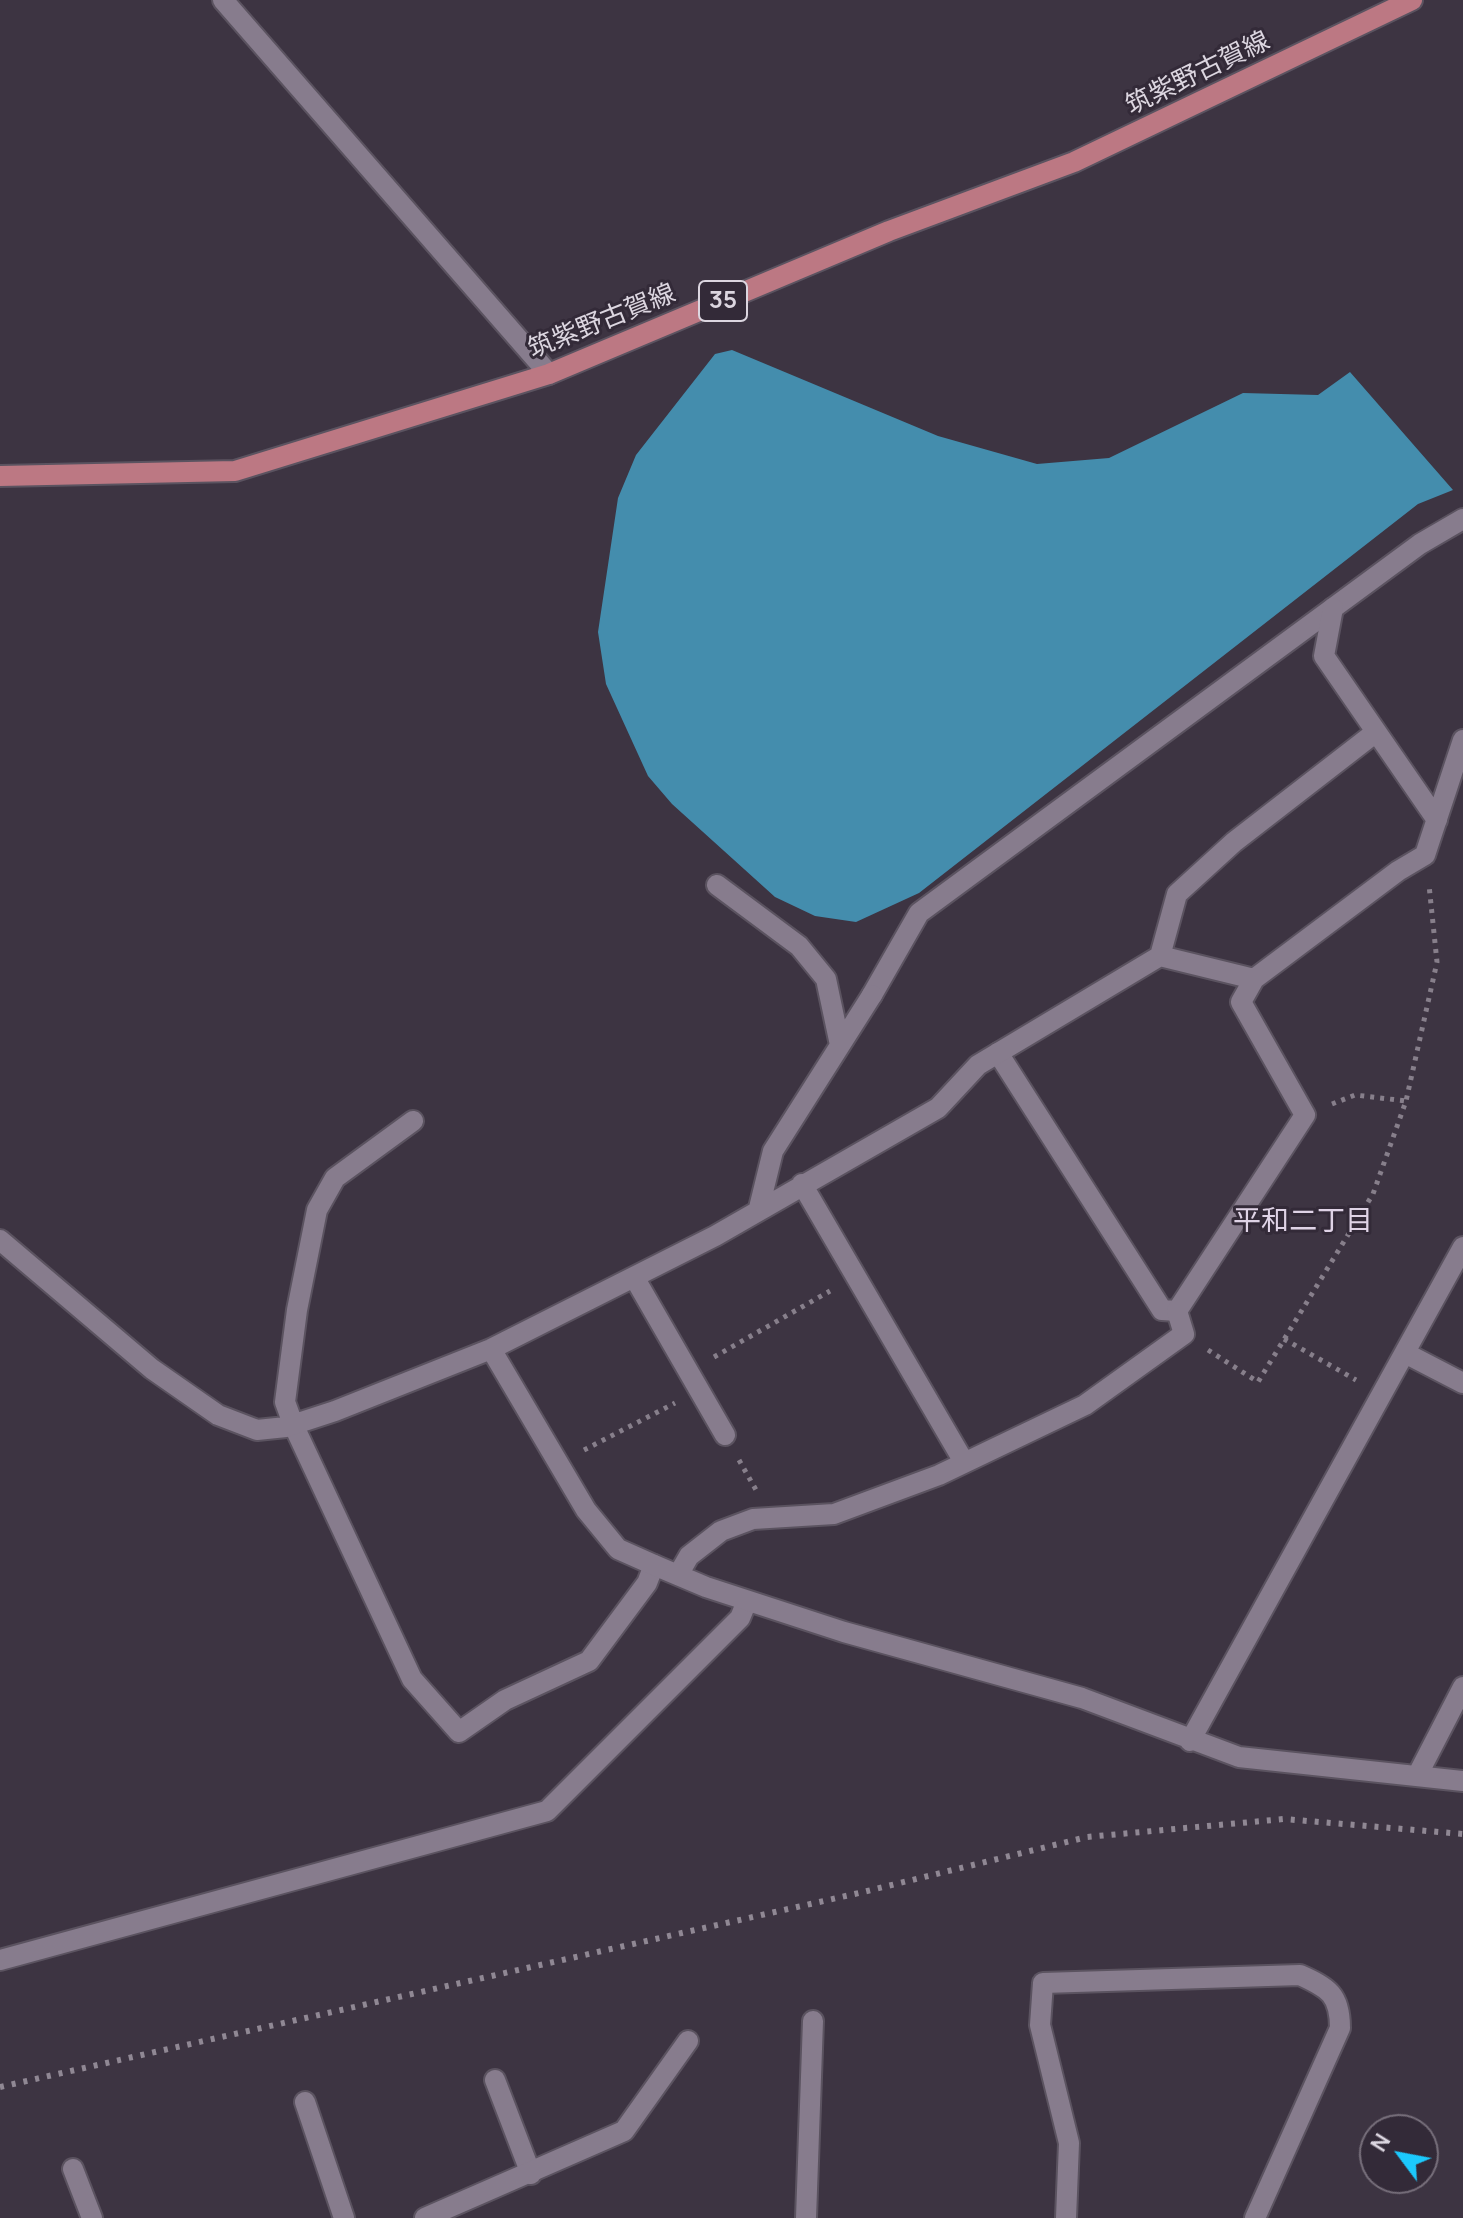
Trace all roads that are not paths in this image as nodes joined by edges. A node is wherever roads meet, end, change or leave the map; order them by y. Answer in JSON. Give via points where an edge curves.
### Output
{"nodes":[{"id":1,"x":223,"y":0,"type":"edge"},
{"id":2,"x":1412,"y":0,"type":"edge"},
{"id":3,"x":549,"y":374,"type":"junction"},
{"id":4,"x":0,"y":476,"type":"edge"},
{"id":5,"x":1463,"y":519,"type":"edge"},
{"id":6,"x":1333,"y":608,"type":"junction"},
{"id":7,"x":1376,"y":732,"type":"junction"},
{"id":8,"x":1463,"y":740,"type":"edge"},
{"id":9,"x":1437,"y":820,"type":"junction"},
{"id":10,"x":717,"y":885,"type":"dead end"},
{"id":11,"x":1160,"y":956,"type":"junction"},
{"id":12,"x":1254,"y":979,"type":"junction"},
{"id":13,"x":840,"y":1045,"type":"junction"},
{"id":14,"x":998,"y":1053,"type":"junction"},
{"id":15,"x":413,"y":1121,"type":"dead end"},
{"id":16,"x":802,"y":1184,"type":"junction"},
{"id":17,"x":759,"y":1208,"type":"junction"},
{"id":18,"x":0,"y":1240,"type":"edge"},
{"id":19,"x":1463,"y":1247,"type":"edge"},
{"id":20,"x":634,"y":1277,"type":"junction"},
{"id":21,"x":1177,"y":1311,"type":"junction"},
{"id":22,"x":491,"y":1349,"type":"junction"},
{"id":23,"x":1405,"y":1353,"type":"junction"},
{"id":24,"x":1463,"y":1383,"type":"edge"},
{"id":25,"x":293,"y":1424,"type":"junction"},
{"id":26,"x":725,"y":1435,"type":"road end"},
{"id":27,"x":964,"y":1462,"type":"junction"},
{"id":28,"x":654,"y":1565,"type":"junction"},
{"id":29,"x":678,"y":1575,"type":"junction"},
{"id":30,"x":747,"y":1601,"type":"junction"},
{"id":31,"x":1463,"y":1687,"type":"edge"},
{"id":32,"x":1190,"y":1741,"type":"junction"},
{"id":33,"x":1417,"y":1776,"type":"junction"},
{"id":34,"x":1463,"y":1781,"type":"edge"},
{"id":35,"x":0,"y":1960,"type":"edge"},
{"id":36,"x":813,"y":2021,"type":"dead end"},
{"id":37,"x":688,"y":2041,"type":"dead end"},
{"id":38,"x":495,"y":2080,"type":"dead end"},
{"id":39,"x":305,"y":2102,"type":"dead end"},
{"id":40,"x":73,"y":2169,"type":"dead end"},
{"id":41,"x":531,"y":2174,"type":"junction"},
{"id":42,"x":92,"y":2218,"type":"edge"},
{"id":43,"x":344,"y":2218,"type":"edge"},
{"id":44,"x":425,"y":2218,"type":"edge"},
{"id":45,"x":806,"y":2218,"type":"edge"},
{"id":46,"x":1066,"y":2218,"type":"edge"},
{"id":47,"x":1255,"y":2218,"type":"edge"}],
"edges":[{"from":1,"to":3,"type":"street"},
{"from":2,"to":3,"type":"main road","name":"筑紫野古賀線","number":"35","via":[[1074,162],[889,231]]},
{"from":3,"to":4,"type":"main road","name":"筑紫野古賀線","number":"35","via":[[235,471]]},
{"from":5,"to":6,"type":"street"},
{"from":6,"to":7,"type":"street","via":[[1324,656]]},
{"from":6,"to":13,"type":"street","via":[[919,913]]},
{"from":7,"to":9,"type":"street"},
{"from":7,"to":11,"type":"street","via":[[1234,842],[1177,894]]},
{"from":8,"to":9,"type":"street"},
{"from":9,"to":12,"type":"street","via":[[1425,855]]},
{"from":10,"to":13,"type":"street","via":[[799,946],[826,979]]},
{"from":11,"to":12,"type":"street"},
{"from":11,"to":14,"type":"street"},
{"from":12,"to":21,"type":"street","via":[[1241,1002],[1305,1115]]},
{"from":13,"to":17,"type":"street","via":[[773,1151]]},
{"from":14,"to":16,"type":"street","via":[[978,1065],[938,1108]]},
{"from":14,"to":21,"type":"street","via":[[1162,1310]]},
{"from":15,"to":25,"type":"street","via":[[335,1178],[317,1210],[285,1402]]},
{"from":16,"to":17,"type":"street"},
{"from":16,"to":27,"type":"street"},
{"from":17,"to":20,"type":"street"},
{"from":18,"to":25,"type":"street","via":[[152,1369],[218,1415],[257,1430]]},
{"from":19,"to":23,"type":"street"},
{"from":20,"to":22,"type":"street"},
{"from":20,"to":26,"type":"street"},
{"from":21,"to":27,"type":"street","via":[[1184,1334],[1085,1405]]},
{"from":22,"to":25,"type":"street"},
{"from":22,"to":28,"type":"street","via":[[586,1510],[618,1549]]},
{"from":23,"to":24,"type":"street"},
{"from":23,"to":32,"type":"street"},
{"from":25,"to":28,"type":"street","via":[[412,1679],[459,1732],[505,1700],[589,1661],[647,1583]]},
{"from":27,"to":29,"type":"street","via":[[834,1514],[753,1519],[721,1531],[689,1556]]},
{"from":28,"to":29,"type":"street"},
{"from":29,"to":30,"type":"street"},
{"from":30,"to":32,"type":"street","via":[[1082,1698]]},
{"from":30,"to":35,"type":"street","via":[[740,1618],[547,1811]]},
{"from":31,"to":33,"type":"street"},
{"from":32,"to":33,"type":"street","via":[[1239,1757]]},
{"from":33,"to":34,"type":"street"},
{"from":36,"to":45,"type":"street"},
{"from":37,"to":41,"type":"street","via":[[624,2131]]},
{"from":38,"to":41,"type":"street"},
{"from":39,"to":43,"type":"street"},
{"from":40,"to":42,"type":"street"},
{"from":41,"to":44,"type":"street"},
{"from":46,"to":47,"type":"street","via":[[1069,2143],[1040,2025],[1043,1983],[1300,1975],[1324,1985],[1340,2006],[1340,2028]]}]}
